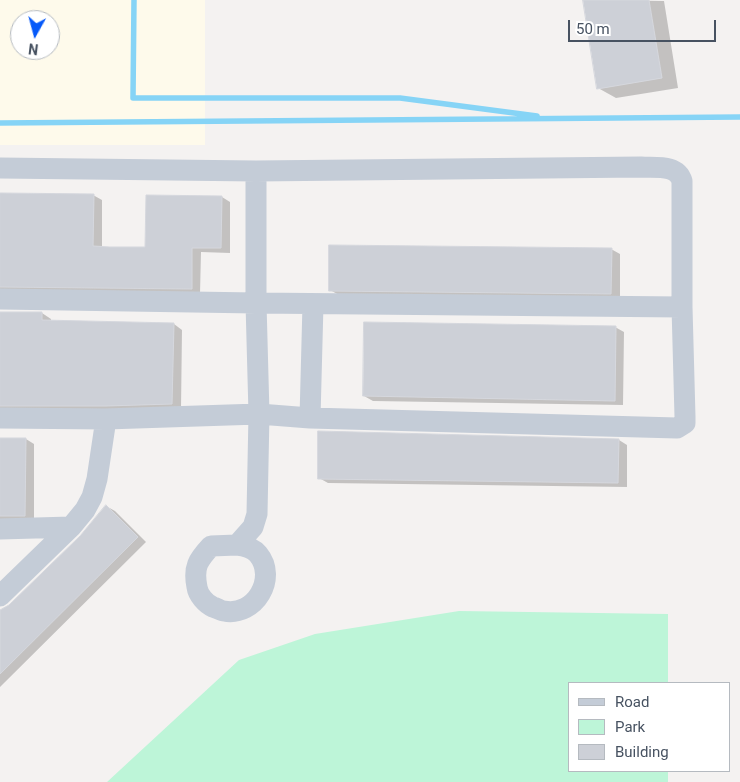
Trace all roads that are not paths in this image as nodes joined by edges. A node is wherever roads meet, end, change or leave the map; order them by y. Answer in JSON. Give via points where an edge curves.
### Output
{"nodes":[{"id":1,"x":0,"y":168,"type":"edge"},
{"id":2,"x":256,"y":171,"type":"junction"},
{"id":3,"x":0,"y":299,"type":"edge"},
{"id":4,"x":256,"y":303,"type":"junction"},
{"id":5,"x":312,"y":304,"type":"junction"},
{"id":6,"x":682,"y":307,"type":"junction"},
{"id":7,"x":259,"y":414,"type":"junction"},
{"id":8,"x":0,"y":418,"type":"edge"},
{"id":9,"x":310,"y":418,"type":"junction"},
{"id":10,"x":106,"y":419,"type":"junction"},
{"id":11,"x":71,"y":528,"type":"junction"},
{"id":12,"x":0,"y":529,"type":"edge"},
{"id":13,"x":237,"y":545,"type":"dead end"},
{"id":14,"x":0,"y":596,"type":"edge"}],
"edges":[{"from":1,"to":2,"type":"street"},
{"from":2,"to":4,"type":"street"},
{"from":2,"to":6,"type":"street","via":[[641,167],[676,171],[682,181]]},
{"from":3,"to":4,"type":"street"},
{"from":4,"to":5,"type":"street"},
{"from":4,"to":7,"type":"street"},
{"from":5,"to":6,"type":"street"},
{"from":5,"to":9,"type":"street"},
{"from":6,"to":9,"type":"street","via":[[685,423],[677,428]]},
{"from":7,"to":9,"type":"street"},
{"from":7,"to":10,"type":"street"},
{"from":7,"to":13,"type":"street","via":[[257,514],[253,527]]},
{"from":8,"to":10,"type":"street"},
{"from":10,"to":11,"type":"street","via":[[92,497]]},
{"from":11,"to":12,"type":"street"},
{"from":11,"to":14,"type":"street"}]}
